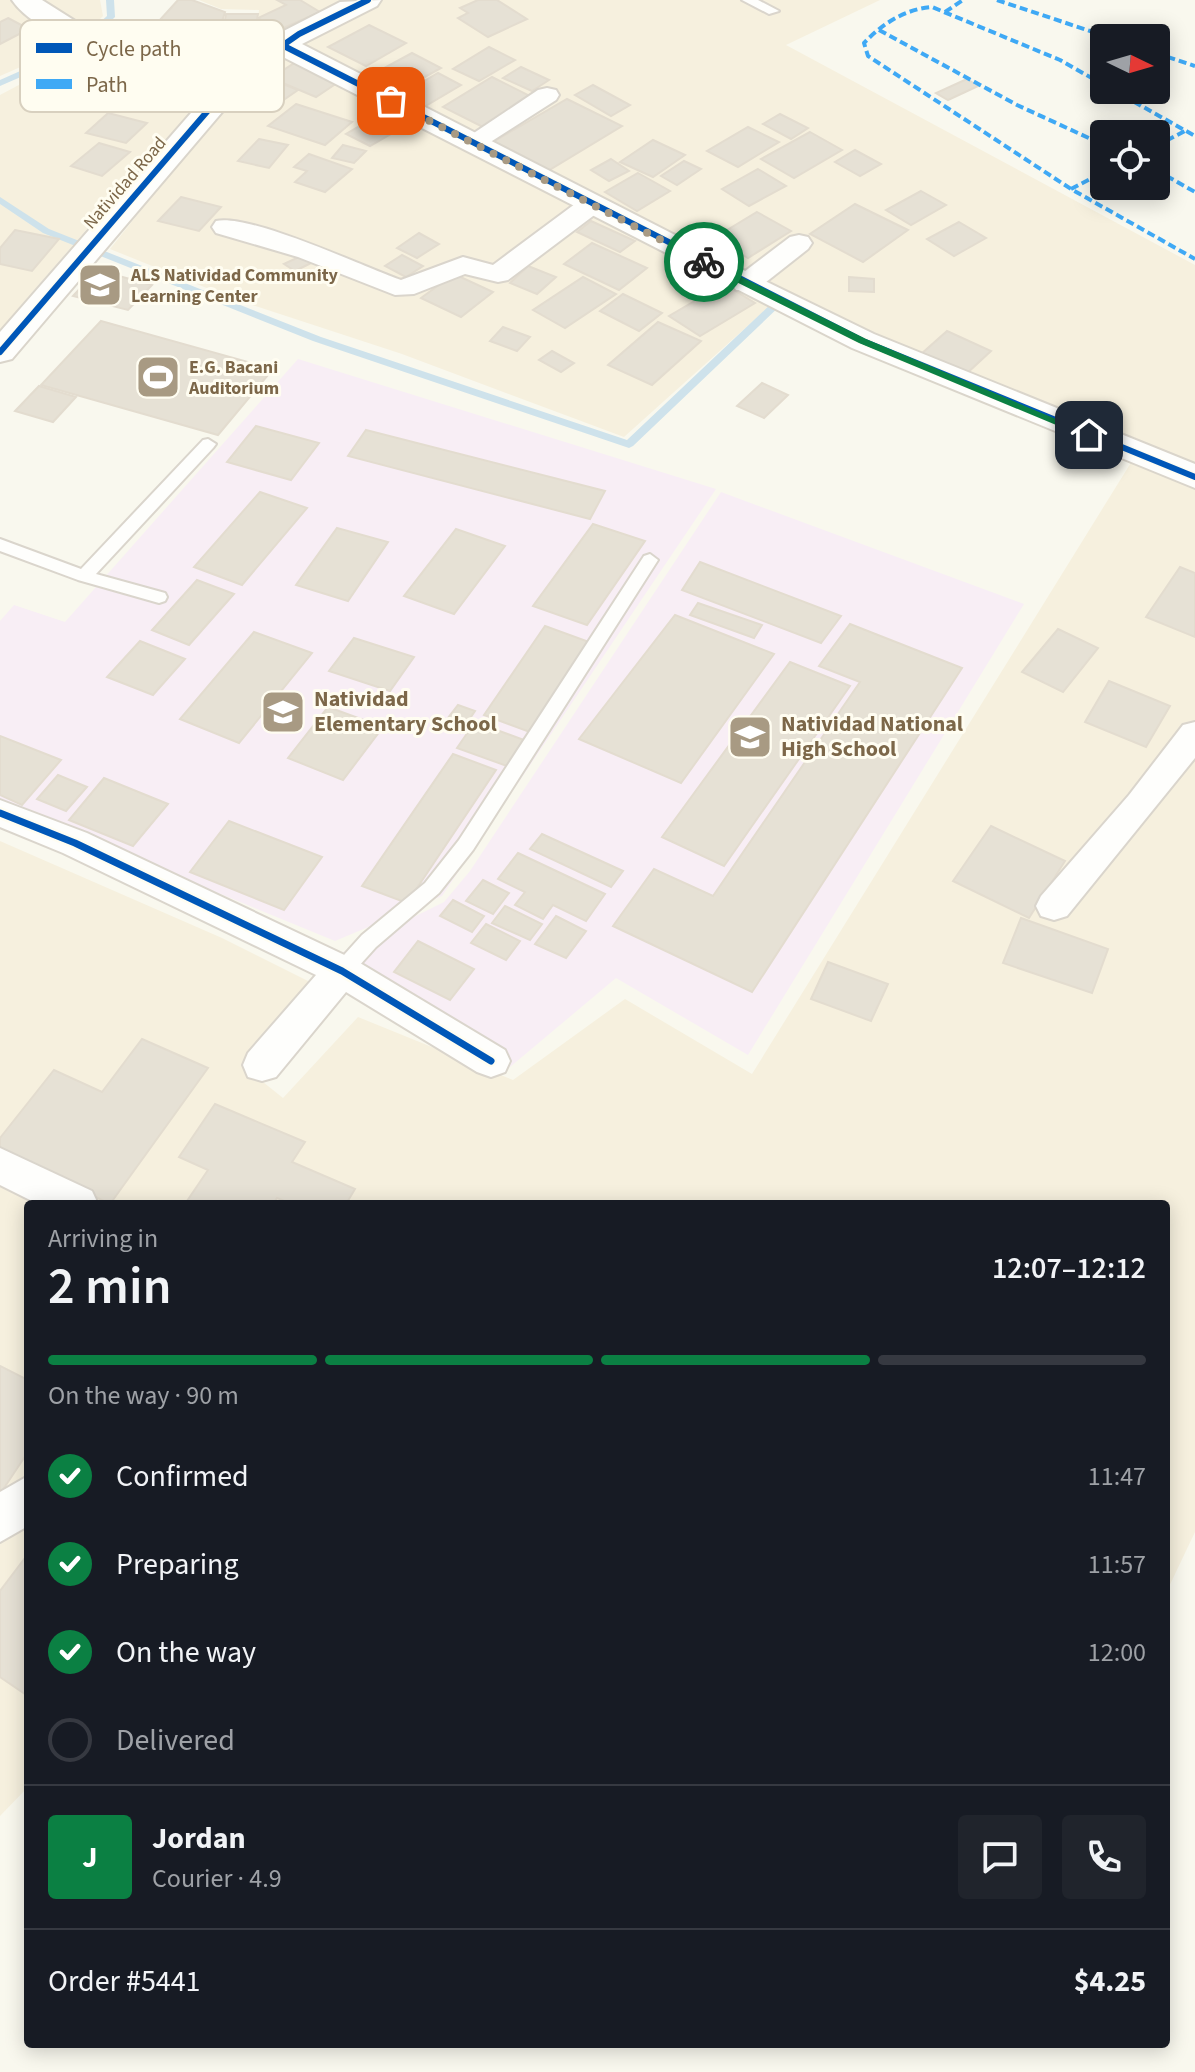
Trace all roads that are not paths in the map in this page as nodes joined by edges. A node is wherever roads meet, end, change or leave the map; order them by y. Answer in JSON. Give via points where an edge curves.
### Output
{"nodes":[{"id":1,"x":25,"y":0,"type":"edge"},
{"id":2,"x":368,"y":0,"type":"edge"},
{"id":3,"x":748,"y":0,"type":"edge"},
{"id":4,"x":773,"y":11,"type":"dead end"},
{"id":5,"x":49,"y":20,"type":"edge"},
{"id":6,"x":284,"y":42,"type":"edge"},
{"id":7,"x":284,"y":46,"type":"edge"},
{"id":8,"x":547,"y":95,"type":"dead end"},
{"id":9,"x":207,"y":112,"type":"edge"},
{"id":10,"x":472,"y":143,"type":"junction"},
{"id":11,"x":592,"y":204,"type":"junction"},
{"id":12,"x":225,"y":227,"type":"dead end"},
{"id":13,"x":799,"y":243,"type":"dead end"},
{"id":14,"x":746,"y":284,"type":"junction"},
{"id":15,"x":0,"y":352,"type":"edge"},
{"id":16,"x":208,"y":444,"type":"dead end"},
{"id":17,"x":1195,"y":477,"type":"edge"},
{"id":18,"x":0,"y":545,"type":"edge"},
{"id":19,"x":650,"y":560,"type":"dead end"},
{"id":20,"x":84,"y":576,"type":"junction"},
{"id":21,"x":159,"y":597,"type":"dead end"},
{"id":22,"x":1195,"y":734,"type":"edge"},
{"id":23,"x":0,"y":813,"type":"edge"},
{"id":24,"x":1054,"y":906,"type":"dead end"},
{"id":25,"x":342,"y":971,"type":"junction"},
{"id":26,"x":491,"y":1061,"type":"dead end"},
{"id":27,"x":262,"y":1065,"type":"dead end"},
{"id":28,"x":0,"y":1166,"type":"edge"},
{"id":29,"x":70,"y":1200,"type":"edge"},
{"id":30,"x":24,"y":1501,"type":"edge"},
{"id":31,"x":0,"y":1520,"type":"edge"}],
"edges":[{"from":1,"to":5,"type":"street"},
{"from":2,"to":6,"type":"street","name":"Natividad Road"},
{"from":3,"to":4,"type":"lane"},
{"from":7,"to":10,"type":"street"},
{"from":8,"to":10,"type":"street"},
{"from":9,"to":15,"type":"street","name":"Natividad Road"},
{"from":10,"to":11,"type":"street"},
{"from":11,"to":12,"type":"street","via":[[498,274],[463,265],[404,288]]},
{"from":11,"to":14,"type":"street"},
{"from":13,"to":14,"type":"street"},
{"from":14,"to":17,"type":"street","via":[[863,341]]},
{"from":16,"to":20,"type":"lane"},
{"from":18,"to":20,"type":"lane"},
{"from":19,"to":25,"type":"lane","via":[[466,845],[432,888]]},
{"from":20,"to":21,"type":"lane"},
{"from":22,"to":24,"type":"street"},
{"from":23,"to":25,"type":"street","via":[[75,843]]},
{"from":25,"to":26,"type":"street"},
{"from":25,"to":27,"type":"street"},
{"from":28,"to":29,"type":"street"},
{"from":30,"to":31,"type":"street"}]}
